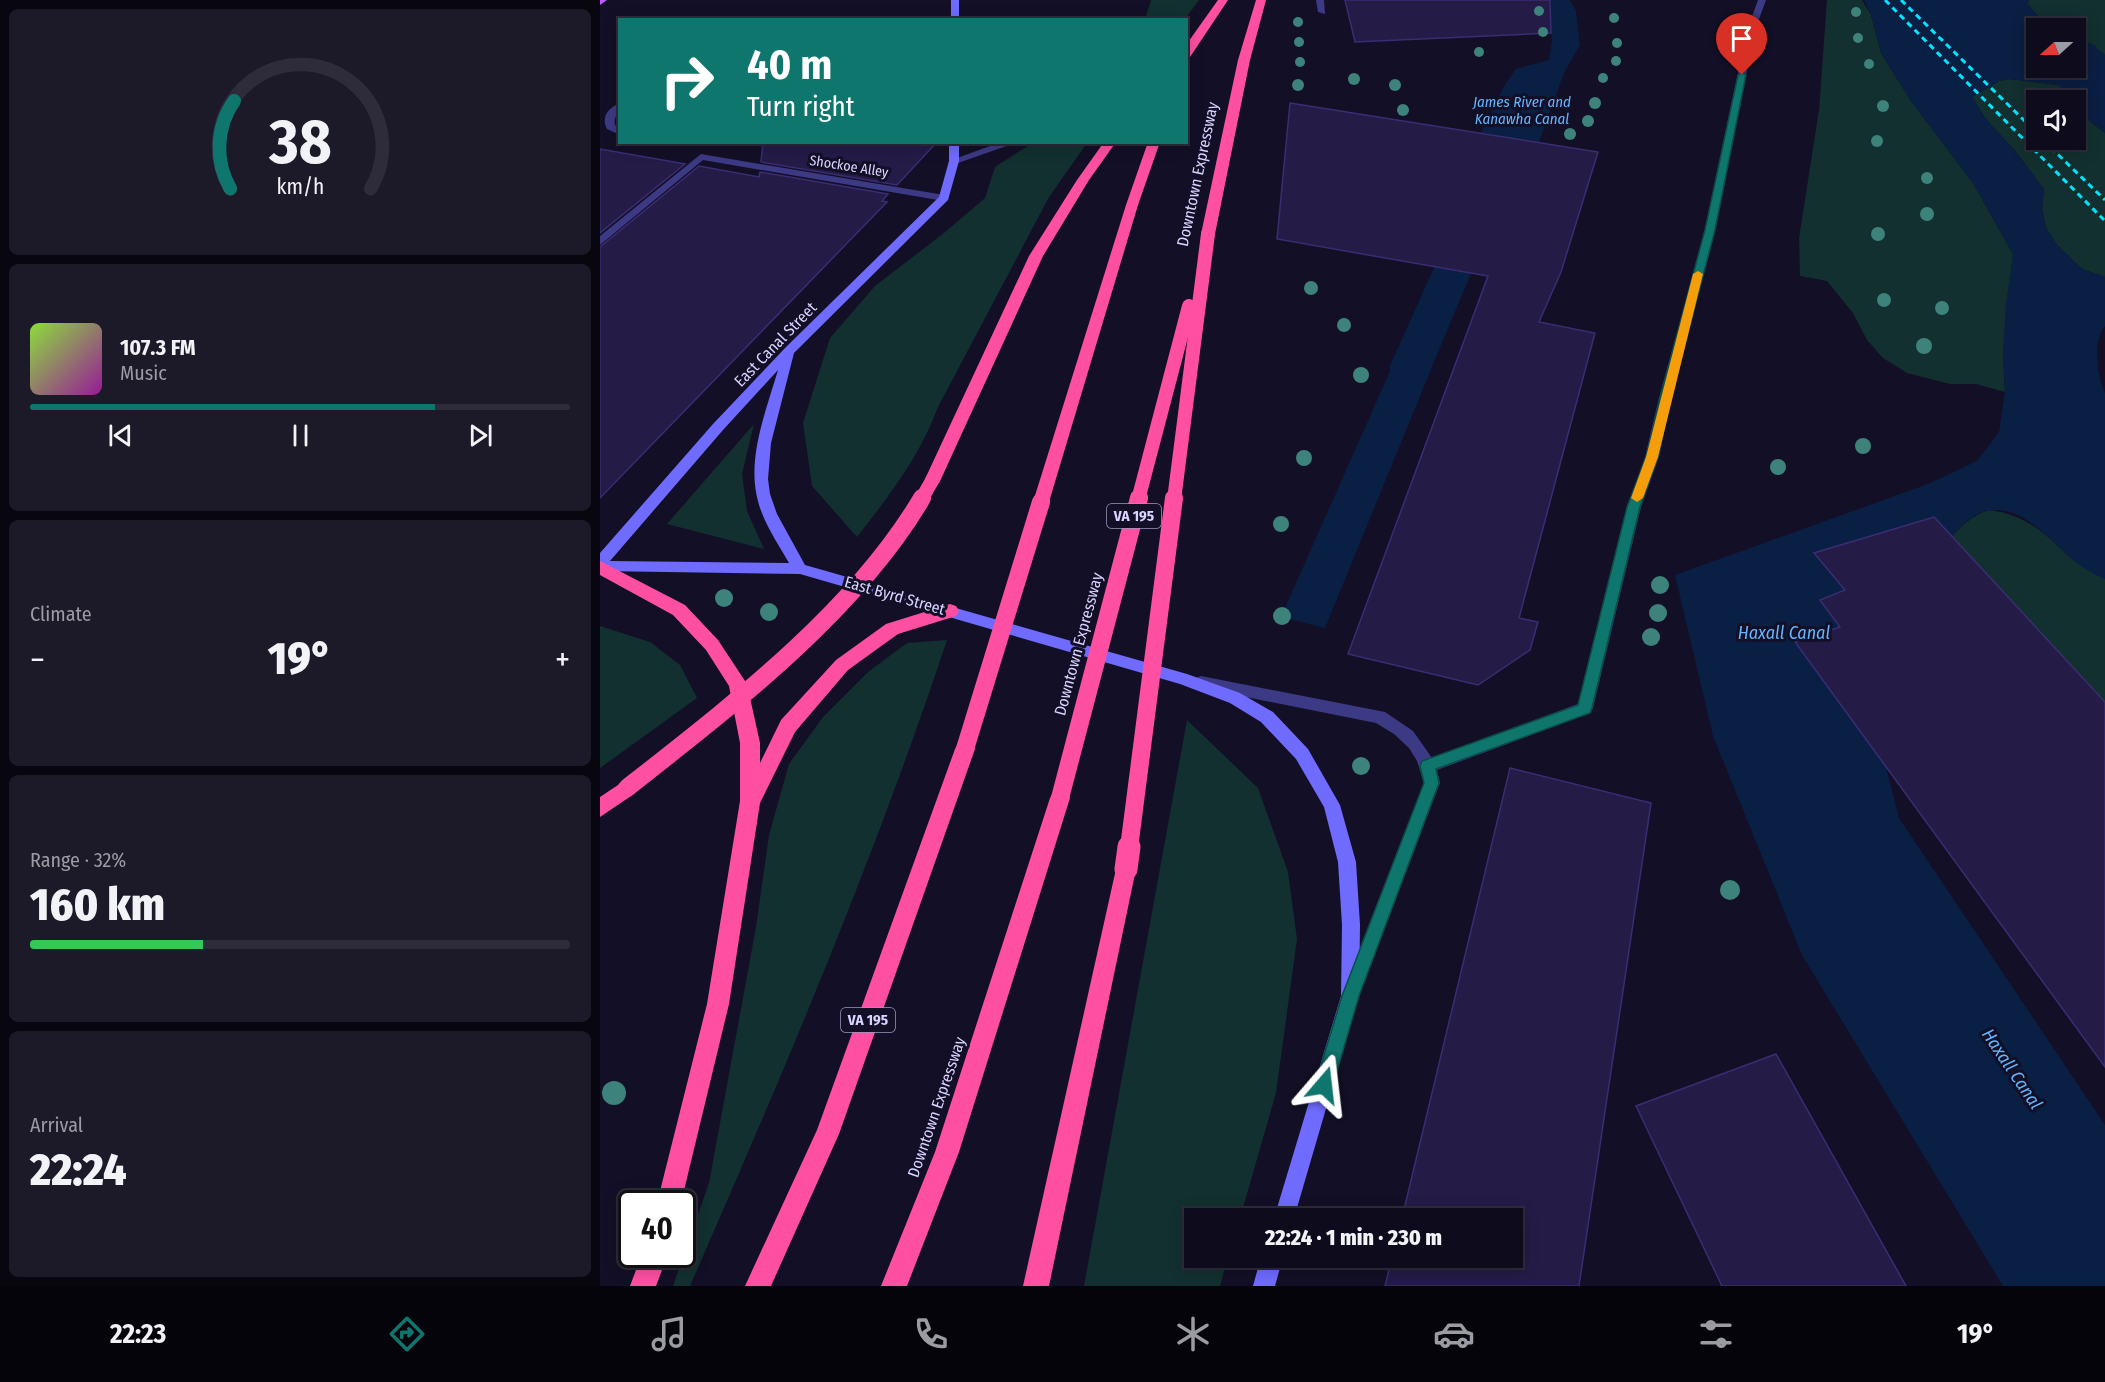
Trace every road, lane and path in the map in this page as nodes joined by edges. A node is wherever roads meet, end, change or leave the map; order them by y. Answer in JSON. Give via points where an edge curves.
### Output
{"nodes":[{"id":1,"x":955,"y":0,"type":"edge"},
{"id":2,"x":1223,"y":0,"type":"edge"},
{"id":3,"x":1261,"y":0,"type":"edge"},
{"id":4,"x":1320,"y":0,"type":"edge"},
{"id":5,"x":1762,"y":0,"type":"edge"},
{"id":6,"x":1322,"y":12,"type":"dead end"},
{"id":7,"x":955,"y":18,"type":"edge"},
{"id":8,"x":1188,"y":52,"type":"edge"},
{"id":9,"x":605,"y":113,"type":"edge"},
{"id":10,"x":618,"y":131,"type":"edge"},
{"id":11,"x":954,"y":144,"type":"edge"},
{"id":12,"x":1006,"y":144,"type":"edge"},
{"id":13,"x":1109,"y":144,"type":"edge"},
{"id":14,"x":1153,"y":144,"type":"edge"},
{"id":15,"x":954,"y":161,"type":"junction"},
{"id":16,"x":748,"y":165,"type":"junction"},
{"id":17,"x":735,"y":173,"type":"dead end"},
{"id":18,"x":944,"y":198,"type":"junction"},
{"id":19,"x":1208,"y":234,"type":"junction"},
{"id":20,"x":600,"y":242,"type":"edge"},
{"id":21,"x":790,"y":350,"type":"junction"},
{"id":22,"x":600,"y":565,"type":"edge"},
{"id":23,"x":800,"y":569,"type":"junction"},
{"id":24,"x":951,"y":611,"type":"junction"},
{"id":25,"x":1182,"y":678,"type":"junction"},
{"id":26,"x":1428,"y":766,"type":"junction"},
{"id":27,"x":750,"y":801,"type":"junction"},
{"id":28,"x":600,"y":808,"type":"edge"},
{"id":29,"x":1350,"y":996,"type":"junction"},
{"id":30,"x":672,"y":1190,"type":"edge"},
{"id":31,"x":1287,"y":1208,"type":"edge"},
{"id":32,"x":650,"y":1268,"type":"edge"},
{"id":33,"x":1269,"y":1268,"type":"edge"},
{"id":34,"x":644,"y":1286,"type":"edge"},
{"id":35,"x":758,"y":1286,"type":"edge"},
{"id":36,"x":894,"y":1286,"type":"edge"},
{"id":37,"x":1036,"y":1286,"type":"edge"},
{"id":38,"x":1264,"y":1286,"type":"edge"}],
"edges":[{"from":1,"to":7,"type":"street"},
{"from":2,"to":8,"type":"highway"},
{"from":3,"to":19,"type":"highway","name":"Downtown Expressway","number":"VA 195","via":[[1244,60]]},
{"from":4,"to":6,"type":"street"},
{"from":5,"to":26,"type":"street","via":[[1751,30],[1710,230],[1652,457],[1634,507],[1585,708]]},
{"from":9,"to":10,"type":"street","via":[[610,127]]},
{"from":11,"to":15,"type":"street"},
{"from":12,"to":15,"type":"street"},
{"from":13,"to":28,"type":"highway","bridge":true,"via":[[1036,256],[933,479],[893,543],[825,619],[757,682]]},
{"from":14,"to":35,"type":"highway","number":"VA 195","bridge":true,"via":[[965,750],[827,1134]]},
{"from":15,"to":18,"type":"street"},
{"from":16,"to":17,"type":"street"},
{"from":16,"to":18,"type":"street","name":"Shockoe Alley"},
{"from":16,"to":20,"type":"street","name":"Shockoe Alley","via":[[701,157]]},
{"from":18,"to":21,"type":"street","name":"East Canal Street"},
{"from":19,"to":36,"type":"highway","name":"Downtown Expressway","number":"VA 195","bridge":true,"via":[[1060,798],[947,1152]]},
{"from":19,"to":37,"type":"highway","bridge":true,"via":[[1126,869]]},
{"from":21,"to":22,"type":"street","name":"East Canal Street"},
{"from":21,"to":23,"type":"street","via":[[763,444],[763,492],[778,532]]},
{"from":22,"to":23,"type":"street","name":"East Byrd Street"},
{"from":22,"to":27,"type":"highway","via":[[679,610],[712,645],[738,684],[750,743]]},
{"from":23,"to":24,"type":"street","name":"East Byrd Street"},
{"from":24,"to":25,"type":"street","name":"East Byrd Street"},
{"from":24,"to":27,"type":"highway","via":[[892,629],[842,666],[789,726]]},
{"from":25,"to":26,"type":"street","name":"East Byrd Street","via":[[1379,717],[1400,728],[1416,743]]},
{"from":25,"to":29,"type":"street","name":"East Byrd Street","via":[[1235,698],[1267,717],[1302,754],[1332,805],[1347,862]]},
{"from":26,"to":29,"type":"street","name":"East Byrd Street","via":[[1432,783]]},
{"from":27,"to":30,"type":"highway","via":[[718,1004]]},
{"from":29,"to":31,"type":"street","name":"East Byrd Street"},
{"from":32,"to":34,"type":"highway"},
{"from":33,"to":38,"type":"street"}]}
